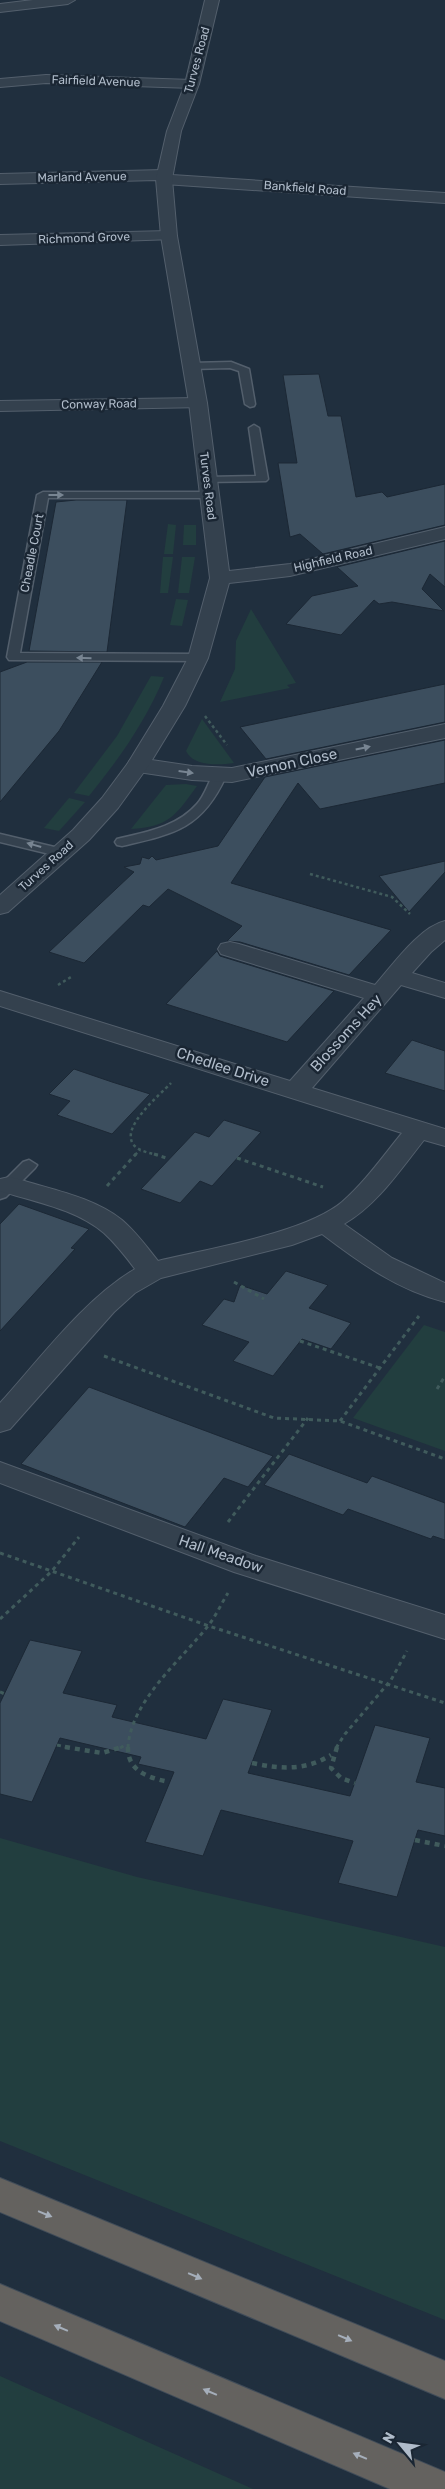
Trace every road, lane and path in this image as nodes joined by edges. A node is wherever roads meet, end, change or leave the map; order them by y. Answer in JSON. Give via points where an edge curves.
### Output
{"nodes":[{"id":1,"x":68,"y":0,"type":"edge"},
{"id":2,"x":212,"y":0,"type":"edge"},
{"id":3,"x":0,"y":8,"type":"edge"},
{"id":4,"x":0,"y":83,"type":"edge"},
{"id":5,"x":192,"y":84,"type":"junction"},
{"id":6,"x":164,"y":177,"type":"junction"},
{"id":7,"x":0,"y":179,"type":"edge"},
{"id":8,"x":445,"y":198,"type":"edge"},
{"id":9,"x":169,"y":236,"type":"junction"},
{"id":10,"x":0,"y":240,"type":"edge"},
{"id":11,"x":191,"y":366,"type":"junction"},
{"id":12,"x":198,"y":403,"type":"junction"},
{"id":13,"x":250,"y":404,"type":"dead end"},
{"id":14,"x":0,"y":406,"type":"edge"},
{"id":15,"x":254,"y":428,"type":"dead end"},
{"id":16,"x":208,"y":488,"type":"junction"},
{"id":17,"x":445,"y":533,"type":"edge"},
{"id":18,"x":220,"y":578,"type":"junction"},
{"id":19,"x":133,"y":658,"type":"joint"},
{"id":20,"x":198,"y":658,"type":"junction"},
{"id":21,"x":201,"y":711,"type":"dead end"},
{"id":22,"x":445,"y":731,"type":"edge"},
{"id":23,"x":230,"y":750,"type":"dead end"},
{"id":24,"x":138,"y":765,"type":"junction"},
{"id":25,"x":219,"y":776,"type":"junction"},
{"id":26,"x":4,"y":838,"type":"edge"},
{"id":27,"x":122,"y":842,"type":"dead end"},
{"id":28,"x":62,"y":853,"type":"junction"},
{"id":29,"x":310,"y":874,"type":"dead end"},
{"id":30,"x":0,"y":907,"type":"edge"},
{"id":31,"x":414,"y":918,"type":"dead end"},
{"id":32,"x":445,"y":928,"type":"edge"},
{"id":33,"x":230,"y":949,"type":"dead end"},
{"id":34,"x":397,"y":976,"type":"junction"},
{"id":35,"x":445,"y":991,"type":"edge"},
{"id":36,"x":380,"y":995,"type":"junction"},
{"id":37,"x":0,"y":998,"type":"edge"},
{"id":38,"x":173,"y":1081,"type":"dead end"},
{"id":39,"x":295,"y":1091,"type":"junction"},
{"id":40,"x":418,"y":1130,"type":"junction"},
{"id":41,"x":445,"y":1138,"type":"edge"},
{"id":42,"x":140,"y":1150,"type":"junction"},
{"id":43,"x":237,"y":1158,"type":"dead end"},
{"id":44,"x":169,"y":1159,"type":"dead end"},
{"id":45,"x":29,"y":1165,"type":"dead end"},
{"id":46,"x":324,"y":1188,"type":"dead end"},
{"id":47,"x":4,"y":1189,"type":"edge"},
{"id":48,"x":84,"y":1211,"type":"junction"},
{"id":49,"x":326,"y":1223,"type":"junction"},
{"id":50,"x":152,"y":1271,"type":"junction"},
{"id":51,"x":231,"y":1279,"type":"dead end"},
{"id":52,"x":441,"y":1292,"type":"edge"},
{"id":53,"x":264,"y":1299,"type":"dead end"},
{"id":54,"x":300,"y":1341,"type":"dead end"},
{"id":55,"x":70,"y":1344,"type":"junction"},
{"id":56,"x":380,"y":1368,"type":"junction"},
{"id":57,"x":445,"y":1376,"type":"edge"},
{"id":58,"x":438,"y":1389,"type":"dead end"},
{"id":59,"x":309,"y":1418,"type":"junction"},
{"id":60,"x":340,"y":1421,"type":"junction"},
{"id":61,"x":0,"y":1422,"type":"edge"},
{"id":62,"x":445,"y":1459,"type":"edge"},
{"id":63,"x":0,"y":1472,"type":"edge"},
{"id":64,"x":100,"y":1511,"type":"junction"},
{"id":65,"x":206,"y":1550,"type":"junction"},
{"id":66,"x":0,"y":1553,"type":"edge"},
{"id":67,"x":245,"y":1564,"type":"junction"},
{"id":68,"x":52,"y":1571,"type":"junction"},
{"id":69,"x":0,"y":1619,"type":"edge"},
{"id":70,"x":434,"y":1624,"type":"edge"},
{"id":71,"x":208,"y":1626,"type":"junction"},
{"id":72,"x":388,"y":1685,"type":"junction"},
{"id":73,"x":445,"y":1703,"type":"edge"},
{"id":74,"x":127,"y":1744,"type":"junction"},
{"id":75,"x":57,"y":1745,"type":"dead end"},
{"id":76,"x":332,"y":1754,"type":"junction"},
{"id":77,"x":252,"y":1762,"type":"dead end"},
{"id":78,"x":170,"y":1782,"type":"dead end"},
{"id":79,"x":355,"y":1783,"type":"dead end"},
{"id":80,"x":415,"y":1840,"type":"dead end"},
{"id":81,"x":445,"y":1846,"type":"edge"},
{"id":82,"x":0,"y":2195,"type":"edge"},
{"id":83,"x":0,"y":2302,"type":"edge"},
{"id":84,"x":445,"y":2380,"type":"edge"},
{"id":85,"x":437,"y":2489,"type":"edge"}],
"edges":[{"from":1,"to":3,"type":"street"},
{"from":2,"to":5,"type":"street","name":"Turves Road"},
{"from":4,"to":5,"type":"street","name":"Fairfield Avenue","via":[[46,80]]},
{"from":5,"to":6,"type":"street","name":"Turves Road","via":[[174,131]]},
{"from":6,"to":7,"type":"street","name":"Marland Avenue"},
{"from":6,"to":8,"type":"street","name":"Bankfield Road"},
{"from":6,"to":9,"type":"street","name":"Turves Road"},
{"from":9,"to":10,"type":"street","name":"Richmond Grove"},
{"from":9,"to":11,"type":"street","name":"Turves Road"},
{"from":11,"to":12,"type":"street","name":"Turves Road"},
{"from":11,"to":13,"type":"lane","via":[[231,365],[244,369]]},
{"from":12,"to":14,"type":"street","name":"Conway Road"},
{"from":12,"to":16,"type":"street","name":"Turves Road"},
{"from":15,"to":16,"type":"lane","via":[[262,479]]},
{"from":16,"to":18,"type":"street","name":"Turves Road"},
{"from":19,"to":16,"type":"lane","name":"Cheadle Court","one_way":true,"via":[[12,657],[43,495]]},
{"from":17,"to":18,"type":"street","name":"Highfield Road","via":[[290,570]]},
{"from":18,"to":20,"type":"street","name":"Turves Road"},
{"from":19,"to":20,"type":"lane"},
{"from":20,"to":24,"type":"street","name":"Turves Road","via":[[174,706]]},
{"from":21,"to":23,"type":"path"},
{"from":25,"to":22,"type":"street","name":"Vernon Close","one_way":true,"via":[[245,774]]},
{"from":24,"to":25,"type":"street","name":"Vernon Close","one_way":true},
{"from":24,"to":28,"type":"street","name":"Turves Road","via":[[110,804]]},
{"from":25,"to":27,"type":"lane","via":[[196,813],[185,824]]},
{"from":28,"to":26,"type":"lane","one_way":true},
{"from":28,"to":30,"type":"street","name":"Turves Road"},
{"from":29,"to":31,"type":"path","via":[[392,897]]},
{"from":32,"to":34,"type":"street","name":"Blossoms Hey","via":[[422,947]]},
{"from":33,"to":36,"type":"street"},
{"from":34,"to":35,"type":"street"},
{"from":34,"to":36,"type":"street","name":"Blossoms Hey"},
{"from":36,"to":39,"type":"street","name":"Blossoms Hey"},
{"from":37,"to":39,"type":"street","name":"Chedlee Drive"},
{"from":38,"to":42,"type":"path","via":[[133,1123],[132,1143]]},
{"from":39,"to":40,"type":"street","name":"Chedlee Drive"},
{"from":40,"to":41,"type":"street","name":"Chedlee Drive"},
{"from":40,"to":49,"type":"street","via":[[370,1191],[350,1209]]},
{"from":42,"to":44,"type":"path"},
{"from":42,"to":48,"type":"path"},
{"from":43,"to":46,"type":"path"},
{"from":45,"to":47,"type":"lane"},
{"from":47,"to":48,"type":"street"},
{"from":48,"to":50,"type":"street","via":[[119,1231]]},
{"from":49,"to":50,"type":"street","via":[[282,1239]]},
{"from":49,"to":52,"type":"street","via":[[382,1266]]},
{"from":50,"to":55,"type":"street","via":[[125,1287]]},
{"from":51,"to":53,"type":"path"},
{"from":52,"to":56,"type":"path"},
{"from":54,"to":56,"type":"path"},
{"from":55,"to":59,"type":"path","via":[[274,1418]]},
{"from":55,"to":61,"type":"street"},
{"from":56,"to":60,"type":"path"},
{"from":57,"to":58,"type":"path"},
{"from":59,"to":60,"type":"path"},
{"from":59,"to":65,"type":"path"},
{"from":60,"to":62,"type":"path"},
{"from":63,"to":64,"type":"street","name":"Hall Meadow"},
{"from":64,"to":65,"type":"street","name":"Hall Meadow"},
{"from":64,"to":68,"type":"path"},
{"from":65,"to":67,"type":"street","name":"Hall Meadow"},
{"from":66,"to":68,"type":"path"},
{"from":67,"to":70,"type":"street","name":"Hall Meadow"},
{"from":67,"to":71,"type":"path"},
{"from":68,"to":69,"type":"path"},
{"from":68,"to":71,"type":"path"},
{"from":70,"to":72,"type":"path"},
{"from":71,"to":72,"type":"path"},
{"from":71,"to":74,"type":"path","via":[[171,1666],[144,1704]]},
{"from":72,"to":73,"type":"path"},
{"from":72,"to":76,"type":"path"},
{"from":74,"to":75,"type":"path","via":[[116,1753],[100,1754]]},
{"from":74,"to":78,"type":"path","via":[[128,1756],[136,1770]]},
{"from":76,"to":77,"type":"path","via":[[318,1765],[293,1768]]},
{"from":76,"to":79,"type":"path","via":[[331,1768],[341,1778]]},
{"from":80,"to":81,"type":"path"},
{"from":82,"to":84,"type":"highway","one_way":true},
{"from":85,"to":83,"type":"highway","one_way":true}]}
